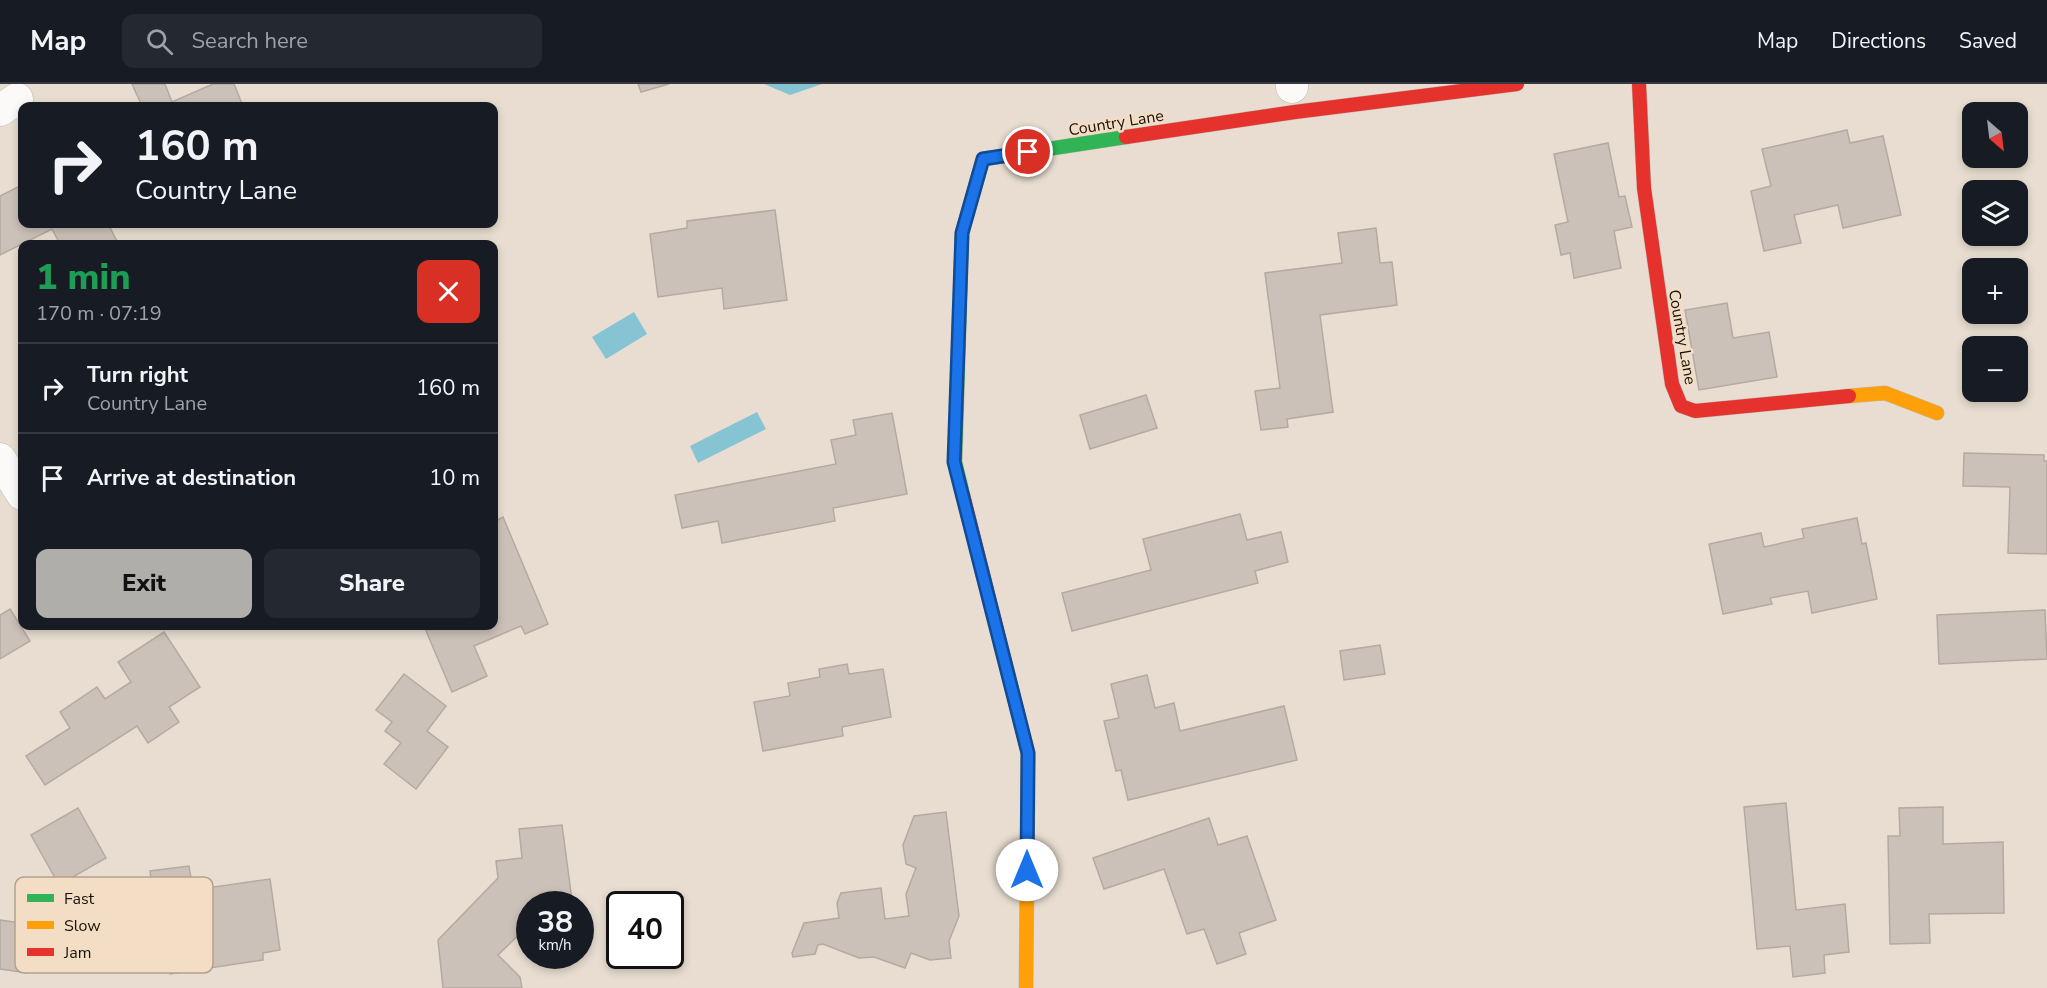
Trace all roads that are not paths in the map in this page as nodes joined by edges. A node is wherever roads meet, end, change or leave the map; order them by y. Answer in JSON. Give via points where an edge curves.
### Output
{"nodes":[{"id":1,"x":1517,"y":84,"type":"edge"},
{"id":2,"x":1639,"y":84,"type":"edge"},
{"id":3,"x":1937,"y":413,"type":"dead end"},
{"id":4,"x":0,"y":459,"type":"edge"},
{"id":5,"x":18,"y":488,"type":"edge"},
{"id":6,"x":1026,"y":988,"type":"edge"}],
"edges":[{"from":1,"to":6,"type":"street","name":"Country Lane","via":[[1295,112],[983,159],[962,233],[954,462],[1028,753]]},
{"from":2,"to":3,"type":"street","name":"Country Lane","via":[[1644,188],[1672,384],[1681,406],[1695,411],[1885,393]]},
{"from":4,"to":5,"type":"street"}]}
